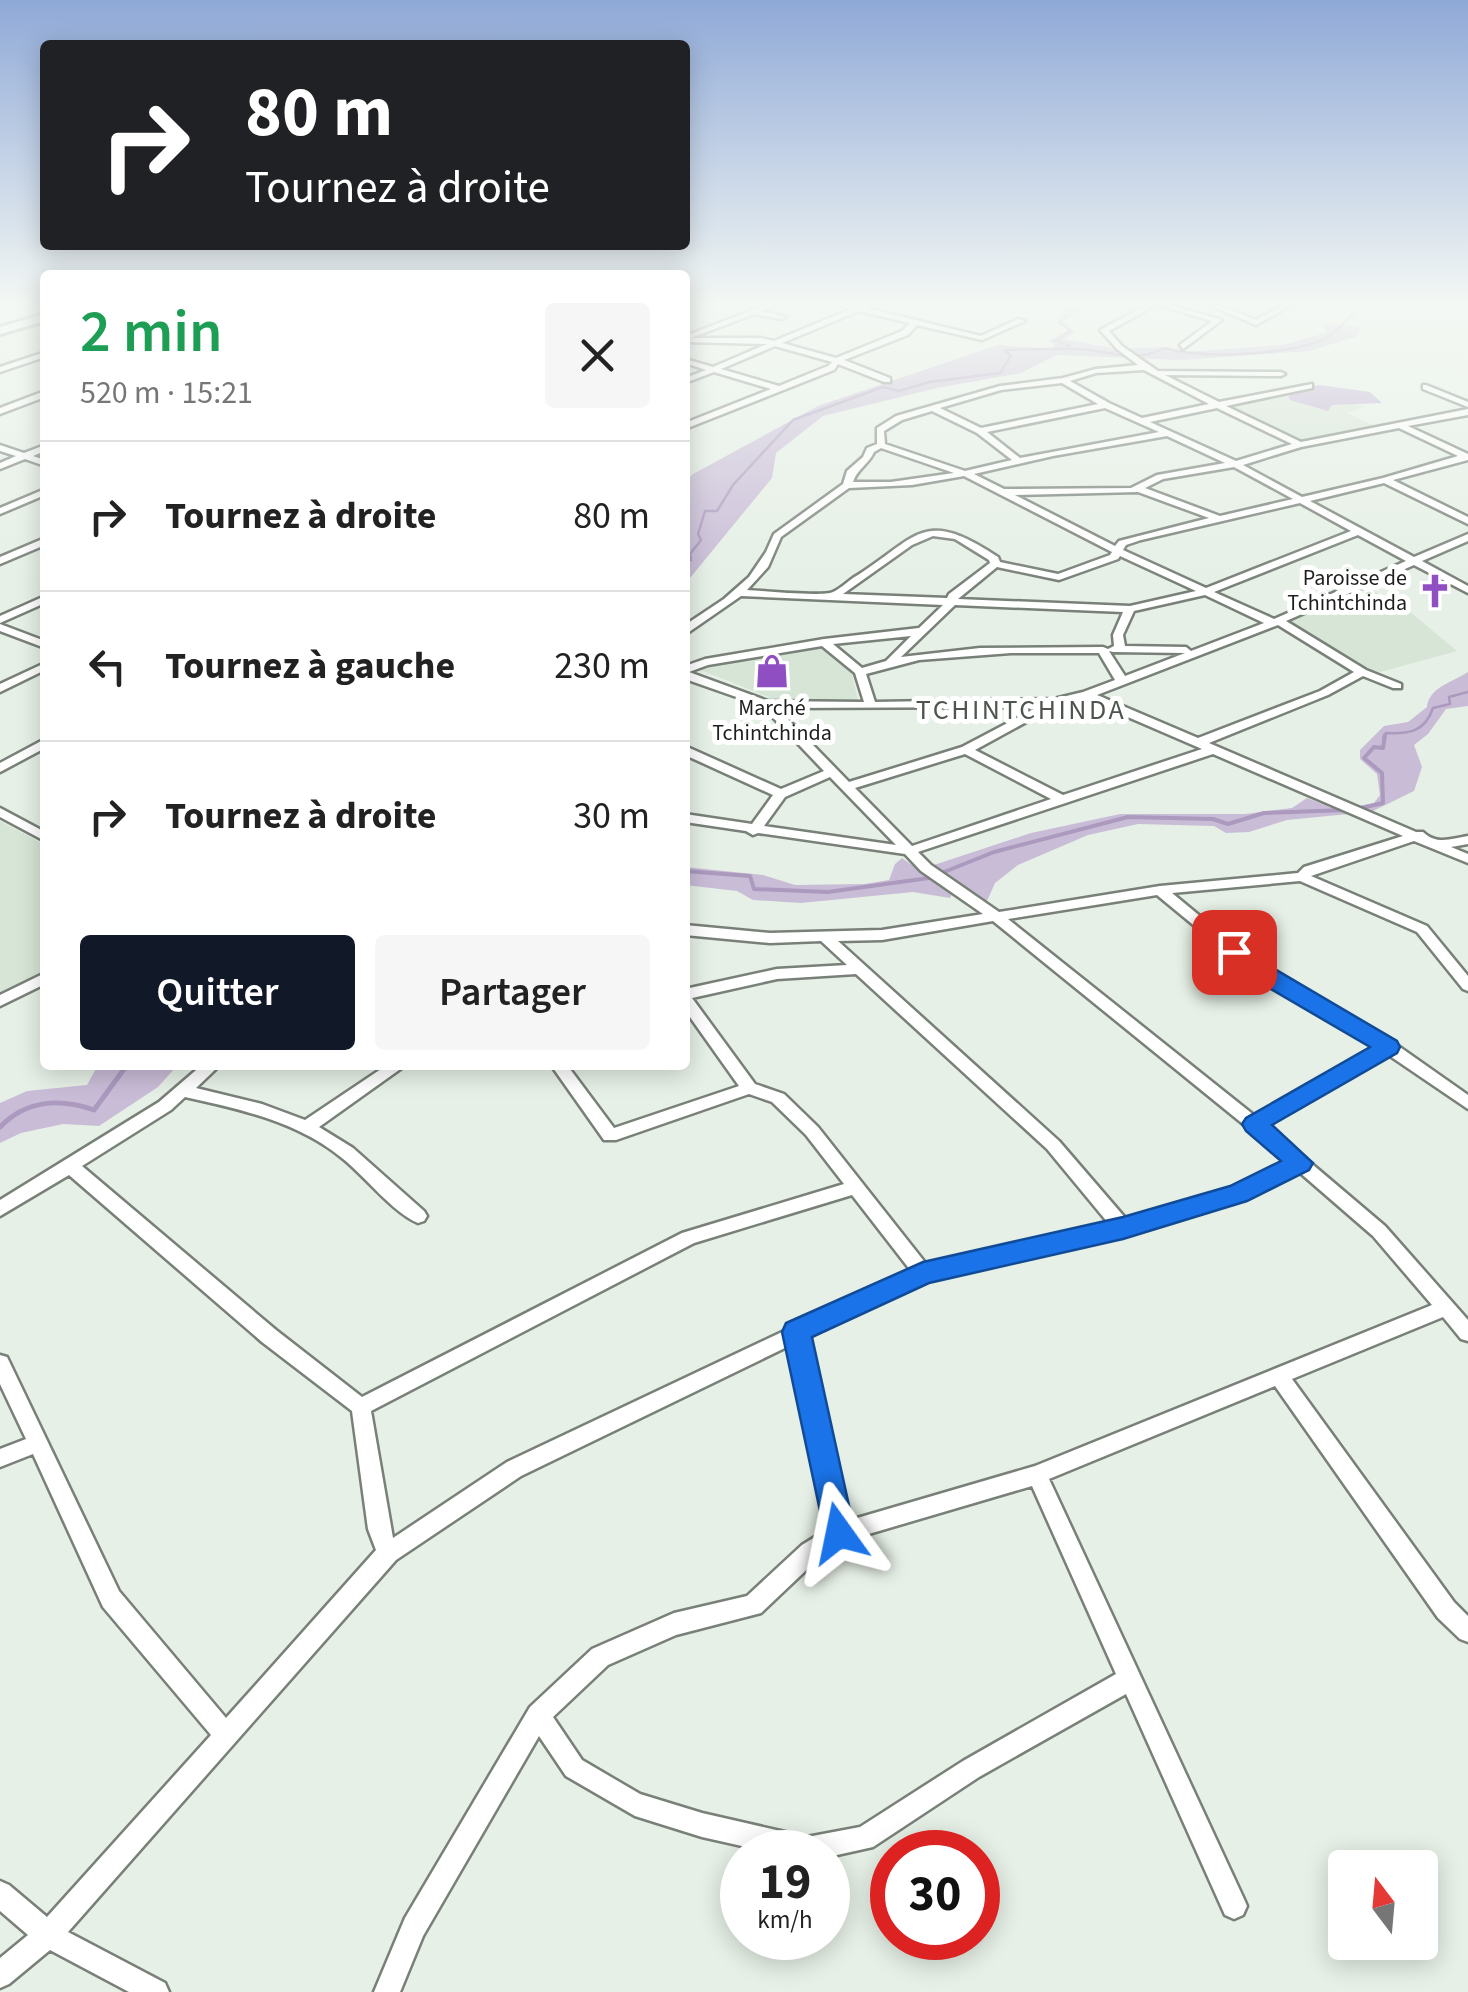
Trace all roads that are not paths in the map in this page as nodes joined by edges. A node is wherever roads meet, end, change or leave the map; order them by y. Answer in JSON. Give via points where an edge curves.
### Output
{"nodes":[{"id":1,"x":35,"y":398,"type":"edge"},
{"id":2,"x":754,"y":398,"type":"edge"},
{"id":3,"x":967,"y":398,"type":"edge"},
{"id":4,"x":1094,"y":398,"type":"edge"},
{"id":5,"x":1207,"y":398,"type":"edge"},
{"id":6,"x":1258,"y":398,"type":"edge"},
{"id":7,"x":1106,"y":405,"type":"junction"},
{"id":8,"x":1223,"y":406,"type":"junction"},
{"id":9,"x":934,"y":408,"type":"junction"},
{"id":10,"x":1468,"y":409,"type":"edge"},
{"id":11,"x":0,"y":411,"type":"edge"},
{"id":12,"x":1142,"y":420,"type":"junction"},
{"id":13,"x":690,"y":424,"type":"edge"},
{"id":14,"x":1401,"y":426,"type":"junction"},
{"id":15,"x":980,"y":431,"type":"junction"},
{"id":16,"x":1164,"y":434,"type":"junction"},
{"id":17,"x":1300,"y":445,"type":"junction"},
{"id":18,"x":881,"y":446,"type":"junction"},
{"id":19,"x":0,"y":448,"type":"edge"},
{"id":20,"x":40,"y":450,"type":"edge"},
{"id":21,"x":25,"y":456,"type":"junction"},
{"id":22,"x":1467,"y":456,"type":"edge"},
{"id":23,"x":40,"y":461,"type":"edge"},
{"id":24,"x":1019,"y":461,"type":"junction"},
{"id":25,"x":1234,"y":464,"type":"junction"},
{"id":26,"x":0,"y":466,"type":"edge"},
{"id":27,"x":969,"y":475,"type":"junction"},
{"id":28,"x":1385,"y":480,"type":"junction"},
{"id":29,"x":847,"y":485,"type":"junction"},
{"id":30,"x":1140,"y":489,"type":"junction"},
{"id":31,"x":1003,"y":492,"type":"junction"},
{"id":32,"x":40,"y":494,"type":"edge"},
{"id":33,"x":1298,"y":498,"type":"junction"},
{"id":34,"x":0,"y":511,"type":"edge"},
{"id":35,"x":1219,"y":519,"type":"junction"},
{"id":36,"x":1468,"y":521,"type":"edge"},
{"id":37,"x":1361,"y":530,"type":"junction"},
{"id":38,"x":1468,"y":538,"type":"edge"},
{"id":39,"x":40,"y":543,"type":"edge"},
{"id":40,"x":1116,"y":550,"type":"junction"},
{"id":41,"x":1412,"y":560,"type":"junction"},
{"id":42,"x":0,"y":561,"type":"edge"},
{"id":43,"x":995,"y":564,"type":"junction"},
{"id":44,"x":1468,"y":590,"type":"edge"},
{"id":45,"x":740,"y":592,"type":"junction"},
{"id":46,"x":1204,"y":592,"type":"junction"},
{"id":47,"x":837,"y":594,"type":"junction"},
{"id":48,"x":40,"y":602,"type":"edge"},
{"id":49,"x":952,"y":602,"type":"junction"},
{"id":50,"x":1130,"y":609,"type":"junction"},
{"id":51,"x":1276,"y":622,"type":"junction"},
{"id":52,"x":0,"y":624,"type":"edge"},
{"id":53,"x":690,"y":627,"type":"edge"},
{"id":54,"x":924,"y":631,"type":"junction"},
{"id":55,"x":824,"y":642,"type":"junction"},
{"id":56,"x":40,"y":643,"type":"edge"},
{"id":57,"x":1120,"y":649,"type":"junction"},
{"id":58,"x":1104,"y":650,"type":"junction"},
{"id":59,"x":1199,"y":650,"type":"junction"},
{"id":60,"x":891,"y":661,"type":"junction"},
{"id":61,"x":40,"y":668,"type":"edge"},
{"id":62,"x":690,"y":670,"type":"edge"},
{"id":63,"x":860,"y":672,"type":"junction"},
{"id":64,"x":1362,"y":672,"type":"junction"},
{"id":65,"x":690,"y":675,"type":"edge"},
{"id":66,"x":1120,"y":680,"type":"junction"},
{"id":67,"x":1398,"y":686,"type":"dead end"},
{"id":68,"x":0,"y":688,"type":"edge"},
{"id":69,"x":1087,"y":695,"type":"junction"},
{"id":70,"x":1054,"y":702,"type":"junction"},
{"id":71,"x":766,"y":704,"type":"junction"},
{"id":72,"x":871,"y":706,"type":"junction"},
{"id":73,"x":40,"y":746,"type":"edge"},
{"id":74,"x":1206,"y":746,"type":"junction"},
{"id":75,"x":966,"y":750,"type":"junction"},
{"id":76,"x":690,"y":752,"type":"edge"},
{"id":77,"x":0,"y":768,"type":"edge"},
{"id":78,"x":831,"y":772,"type":"junction"},
{"id":79,"x":846,"y":788,"type":"junction"},
{"id":80,"x":781,"y":794,"type":"junction"},
{"id":81,"x":1062,"y":800,"type":"junction"},
{"id":82,"x":0,"y":812,"type":"edge"},
{"id":83,"x":690,"y":819,"type":"edge"},
{"id":84,"x":40,"y":831,"type":"edge"},
{"id":85,"x":752,"y":831,"type":"junction"},
{"id":86,"x":1418,"y":835,"type":"junction"},
{"id":87,"x":1468,"y":840,"type":"edge"},
{"id":88,"x":1440,"y":845,"type":"junction"},
{"id":89,"x":909,"y":851,"type":"junction"},
{"id":90,"x":1468,"y":859,"type":"edge"},
{"id":91,"x":1302,"y":877,"type":"junction"},
{"id":92,"x":1160,"y":890,"type":"junction"},
{"id":93,"x":994,"y":915,"type":"junction"},
{"id":94,"x":690,"y":930,"type":"edge"},
{"id":95,"x":825,"y":937,"type":"junction"},
{"id":96,"x":856,"y":969,"type":"junction"},
{"id":97,"x":40,"y":981,"type":"edge"},
{"id":98,"x":1468,"y":986,"type":"edge"},
{"id":99,"x":690,"y":995,"type":"edge"},
{"id":100,"x":0,"y":1001,"type":"edge"},
{"id":101,"x":690,"y":1003,"type":"edge"},
{"id":102,"x":1388,"y":1047,"type":"junction"},
{"id":103,"x":206,"y":1070,"type":"edge"},
{"id":104,"x":391,"y":1070,"type":"edge"},
{"id":105,"x":563,"y":1070,"type":"edge"},
{"id":106,"x":750,"y":1088,"type":"junction"},
{"id":107,"x":182,"y":1091,"type":"junction"},
{"id":108,"x":1468,"y":1103,"type":"edge"},
{"id":109,"x":1254,"y":1124,"type":"junction"},
{"id":110,"x":305,"y":1128,"type":"junction"},
{"id":111,"x":1300,"y":1163,"type":"junction"},
{"id":112,"x":71,"y":1167,"type":"junction"},
{"id":113,"x":853,"y":1188,"type":"junction"},
{"id":114,"x":0,"y":1209,"type":"edge"},
{"id":115,"x":418,"y":1216,"type":"dead end"},
{"id":116,"x":1123,"y":1228,"type":"junction"},
{"id":117,"x":923,"y":1273,"type":"junction"},
{"id":118,"x":1445,"y":1308,"type":"junction"},
{"id":119,"x":796,"y":1332,"type":"junction"},
{"id":120,"x":1468,"y":1332,"type":"edge"},
{"id":121,"x":0,"y":1363,"type":"edge"},
{"id":122,"x":1279,"y":1376,"type":"junction"},
{"id":123,"x":361,"y":1407,"type":"junction"},
{"id":124,"x":40,"y":1443,"type":"junction"},
{"id":125,"x":0,"y":1458,"type":"edge"},
{"id":126,"x":1037,"y":1475,"type":"junction"},
{"id":127,"x":839,"y":1533,"type":"junction"},
{"id":128,"x":388,"y":1552,"type":"junction"},
{"id":129,"x":1468,"y":1631,"type":"edge"},
{"id":130,"x":1130,"y":1679,"type":"junction"},
{"id":131,"x":538,"y":1715,"type":"junction"},
{"id":132,"x":225,"y":1734,"type":"junction"},
{"id":133,"x":0,"y":1894,"type":"edge"},
{"id":134,"x":1234,"y":1906,"type":"dead end"},
{"id":135,"x":48,"y":1935,"type":"junction"},
{"id":136,"x":0,"y":1975,"type":"edge"},
{"id":137,"x":156,"y":1992,"type":"edge"},
{"id":138,"x":387,"y":1992,"type":"edge"}],
"edges":[{"from":1,"to":11,"type":"street"},
{"from":2,"to":13,"type":"street"},
{"from":3,"to":9,"type":"street"},
{"from":4,"to":7,"type":"street"},
{"from":5,"to":8,"type":"street"},
{"from":6,"to":8,"type":"street"},
{"from":7,"to":12,"type":"street"},
{"from":7,"to":15,"type":"street"},
{"from":8,"to":12,"type":"street"},
{"from":8,"to":17,"type":"street"},
{"from":9,"to":15,"type":"street"},
{"from":9,"to":18,"type":"street","via":[[880,430]]},
{"from":10,"to":14,"type":"street"},
{"from":12,"to":16,"type":"street"},
{"from":14,"to":17,"type":"street"},
{"from":14,"to":22,"type":"street"},
{"from":15,"to":24,"type":"street"},
{"from":16,"to":24,"type":"street"},
{"from":16,"to":25,"type":"street"},
{"from":17,"to":25,"type":"street"},
{"from":18,"to":27,"type":"street"},
{"from":18,"to":29,"type":"street","via":[[852,470]]},
{"from":19,"to":21,"type":"street"},
{"from":20,"to":21,"type":"street"},
{"from":21,"to":23,"type":"street"},
{"from":21,"to":26,"type":"street"},
{"from":22,"to":28,"type":"street"},
{"from":24,"to":27,"type":"street"},
{"from":25,"to":30,"type":"street","via":[[1160,477]]},
{"from":25,"to":33,"type":"street"},
{"from":27,"to":29,"type":"street","via":[[893,487]]},
{"from":27,"to":31,"type":"street"},
{"from":28,"to":33,"type":"street"},
{"from":28,"to":36,"type":"street"},
{"from":29,"to":45,"type":"street","via":[[777,536],[772,555]]},
{"from":30,"to":31,"type":"street"},
{"from":30,"to":35,"type":"street"},
{"from":31,"to":40,"type":"street"},
{"from":32,"to":34,"type":"street"},
{"from":33,"to":35,"type":"street"},
{"from":33,"to":37,"type":"street"},
{"from":35,"to":40,"type":"street","via":[[1138,538]]},
{"from":37,"to":41,"type":"street"},
{"from":37,"to":46,"type":"street"},
{"from":38,"to":41,"type":"street"},
{"from":39,"to":42,"type":"street"},
{"from":40,"to":43,"type":"street","via":[[1060,577]]},
{"from":40,"to":46,"type":"street"},
{"from":41,"to":44,"type":"street"},
{"from":41,"to":51,"type":"street"},
{"from":43,"to":47,"type":"street","via":[[967,541],[945,532],[924,534]]},
{"from":43,"to":49,"type":"street"},
{"from":45,"to":47,"type":"street"},
{"from":45,"to":53,"type":"street"},
{"from":46,"to":50,"type":"street"},
{"from":46,"to":51,"type":"street"},
{"from":47,"to":49,"type":"street"},
{"from":48,"to":52,"type":"street"},
{"from":49,"to":50,"type":"street"},
{"from":49,"to":54,"type":"street"},
{"from":50,"to":57,"type":"street","via":[[1118,635]]},
{"from":51,"to":59,"type":"street"},
{"from":51,"to":64,"type":"street"},
{"from":52,"to":56,"type":"street"},
{"from":54,"to":55,"type":"street"},
{"from":54,"to":60,"type":"street"},
{"from":55,"to":62,"type":"street","via":[[704,662]]},
{"from":55,"to":63,"type":"street"},
{"from":57,"to":58,"type":"street"},
{"from":57,"to":59,"type":"street"},
{"from":58,"to":60,"type":"street","via":[[956,652]]},
{"from":58,"to":66,"type":"street"},
{"from":59,"to":66,"type":"street"},
{"from":60,"to":63,"type":"street"},
{"from":61,"to":68,"type":"street"},
{"from":63,"to":72,"type":"street"},
{"from":64,"to":67,"type":"street"},
{"from":64,"to":74,"type":"street"},
{"from":65,"to":71,"type":"street"},
{"from":66,"to":69,"type":"street"},
{"from":69,"to":70,"type":"street"},
{"from":69,"to":74,"type":"street"},
{"from":70,"to":72,"type":"street"},
{"from":70,"to":75,"type":"street"},
{"from":71,"to":72,"type":"street"},
{"from":71,"to":78,"type":"street"},
{"from":73,"to":77,"type":"street"},
{"from":74,"to":81,"type":"street"},
{"from":74,"to":86,"type":"street"},
{"from":75,"to":79,"type":"street"},
{"from":75,"to":81,"type":"street"},
{"from":76,"to":80,"type":"street"},
{"from":78,"to":79,"type":"street"},
{"from":78,"to":80,"type":"street"},
{"from":79,"to":89,"type":"street"},
{"from":80,"to":85,"type":"street"},
{"from":81,"to":89,"type":"street"},
{"from":82,"to":84,"type":"street"},
{"from":83,"to":85,"type":"street"},
{"from":85,"to":89,"type":"street"},
{"from":86,"to":88,"type":"street"},
{"from":86,"to":91,"type":"street"},
{"from":87,"to":88,"type":"street"},
{"from":88,"to":90,"type":"street"},
{"from":89,"to":93,"type":"street"},
{"from":91,"to":92,"type":"street"},
{"from":91,"to":98,"type":"street","via":[[1422,929]]},
{"from":92,"to":93,"type":"street"},
{"from":92,"to":102,"type":"street","via":[[1260,972]]},
{"from":93,"to":95,"type":"street","via":[[882,935]]},
{"from":93,"to":109,"type":"street"},
{"from":94,"to":95,"type":"street"},
{"from":95,"to":96,"type":"street"},
{"from":96,"to":99,"type":"street","via":[[777,974]]},
{"from":96,"to":116,"type":"street","via":[[1053,1145]]},
{"from":97,"to":100,"type":"street"},
{"from":101,"to":106,"type":"street"},
{"from":102,"to":108,"type":"street"},
{"from":102,"to":109,"type":"street"},
{"from":103,"to":107,"type":"street"},
{"from":104,"to":110,"type":"street"},
{"from":105,"to":106,"type":"street","via":[[610,1136]]},
{"from":106,"to":113,"type":"street","via":[[778,1098],[812,1131]]},
{"from":107,"to":110,"type":"street"},
{"from":107,"to":112,"type":"street"},
{"from":109,"to":111,"type":"street"},
{"from":110,"to":115,"type":"street","via":[[337,1145]]},
{"from":111,"to":116,"type":"street","via":[[1238,1194]]},
{"from":111,"to":118,"type":"street","via":[[1379,1231]]},
{"from":112,"to":114,"type":"street"},
{"from":112,"to":123,"type":"street"},
{"from":113,"to":117,"type":"street"},
{"from":113,"to":123,"type":"street","via":[[688,1238]]},
{"from":116,"to":117,"type":"street"},
{"from":117,"to":119,"type":"street"},
{"from":118,"to":120,"type":"street"},
{"from":118,"to":122,"type":"street"},
{"from":119,"to":127,"type":"street"},
{"from":119,"to":128,"type":"street","via":[[514,1468]]},
{"from":121,"to":124,"type":"street"},
{"from":122,"to":126,"type":"street"},
{"from":122,"to":129,"type":"street","via":[[1446,1610]]},
{"from":123,"to":128,"type":"street"},
{"from":124,"to":125,"type":"street"},
{"from":124,"to":132,"type":"street","via":[[111,1599]]},
{"from":126,"to":127,"type":"street"},
{"from":126,"to":130,"type":"street"},
{"from":127,"to":131,"type":"street","via":[[753,1605],[674,1624],[600,1657]]},
{"from":128,"to":132,"type":"street"},
{"from":130,"to":131,"type":"street","via":[[864,1838],[807,1849],[635,1804],[574,1768]]},
{"from":130,"to":134,"type":"street"},
{"from":131,"to":138,"type":"street","via":[[414,1927]]},
{"from":132,"to":135,"type":"street"},
{"from":133,"to":135,"type":"street"},
{"from":135,"to":136,"type":"street"},
{"from":135,"to":137,"type":"street"}]}
